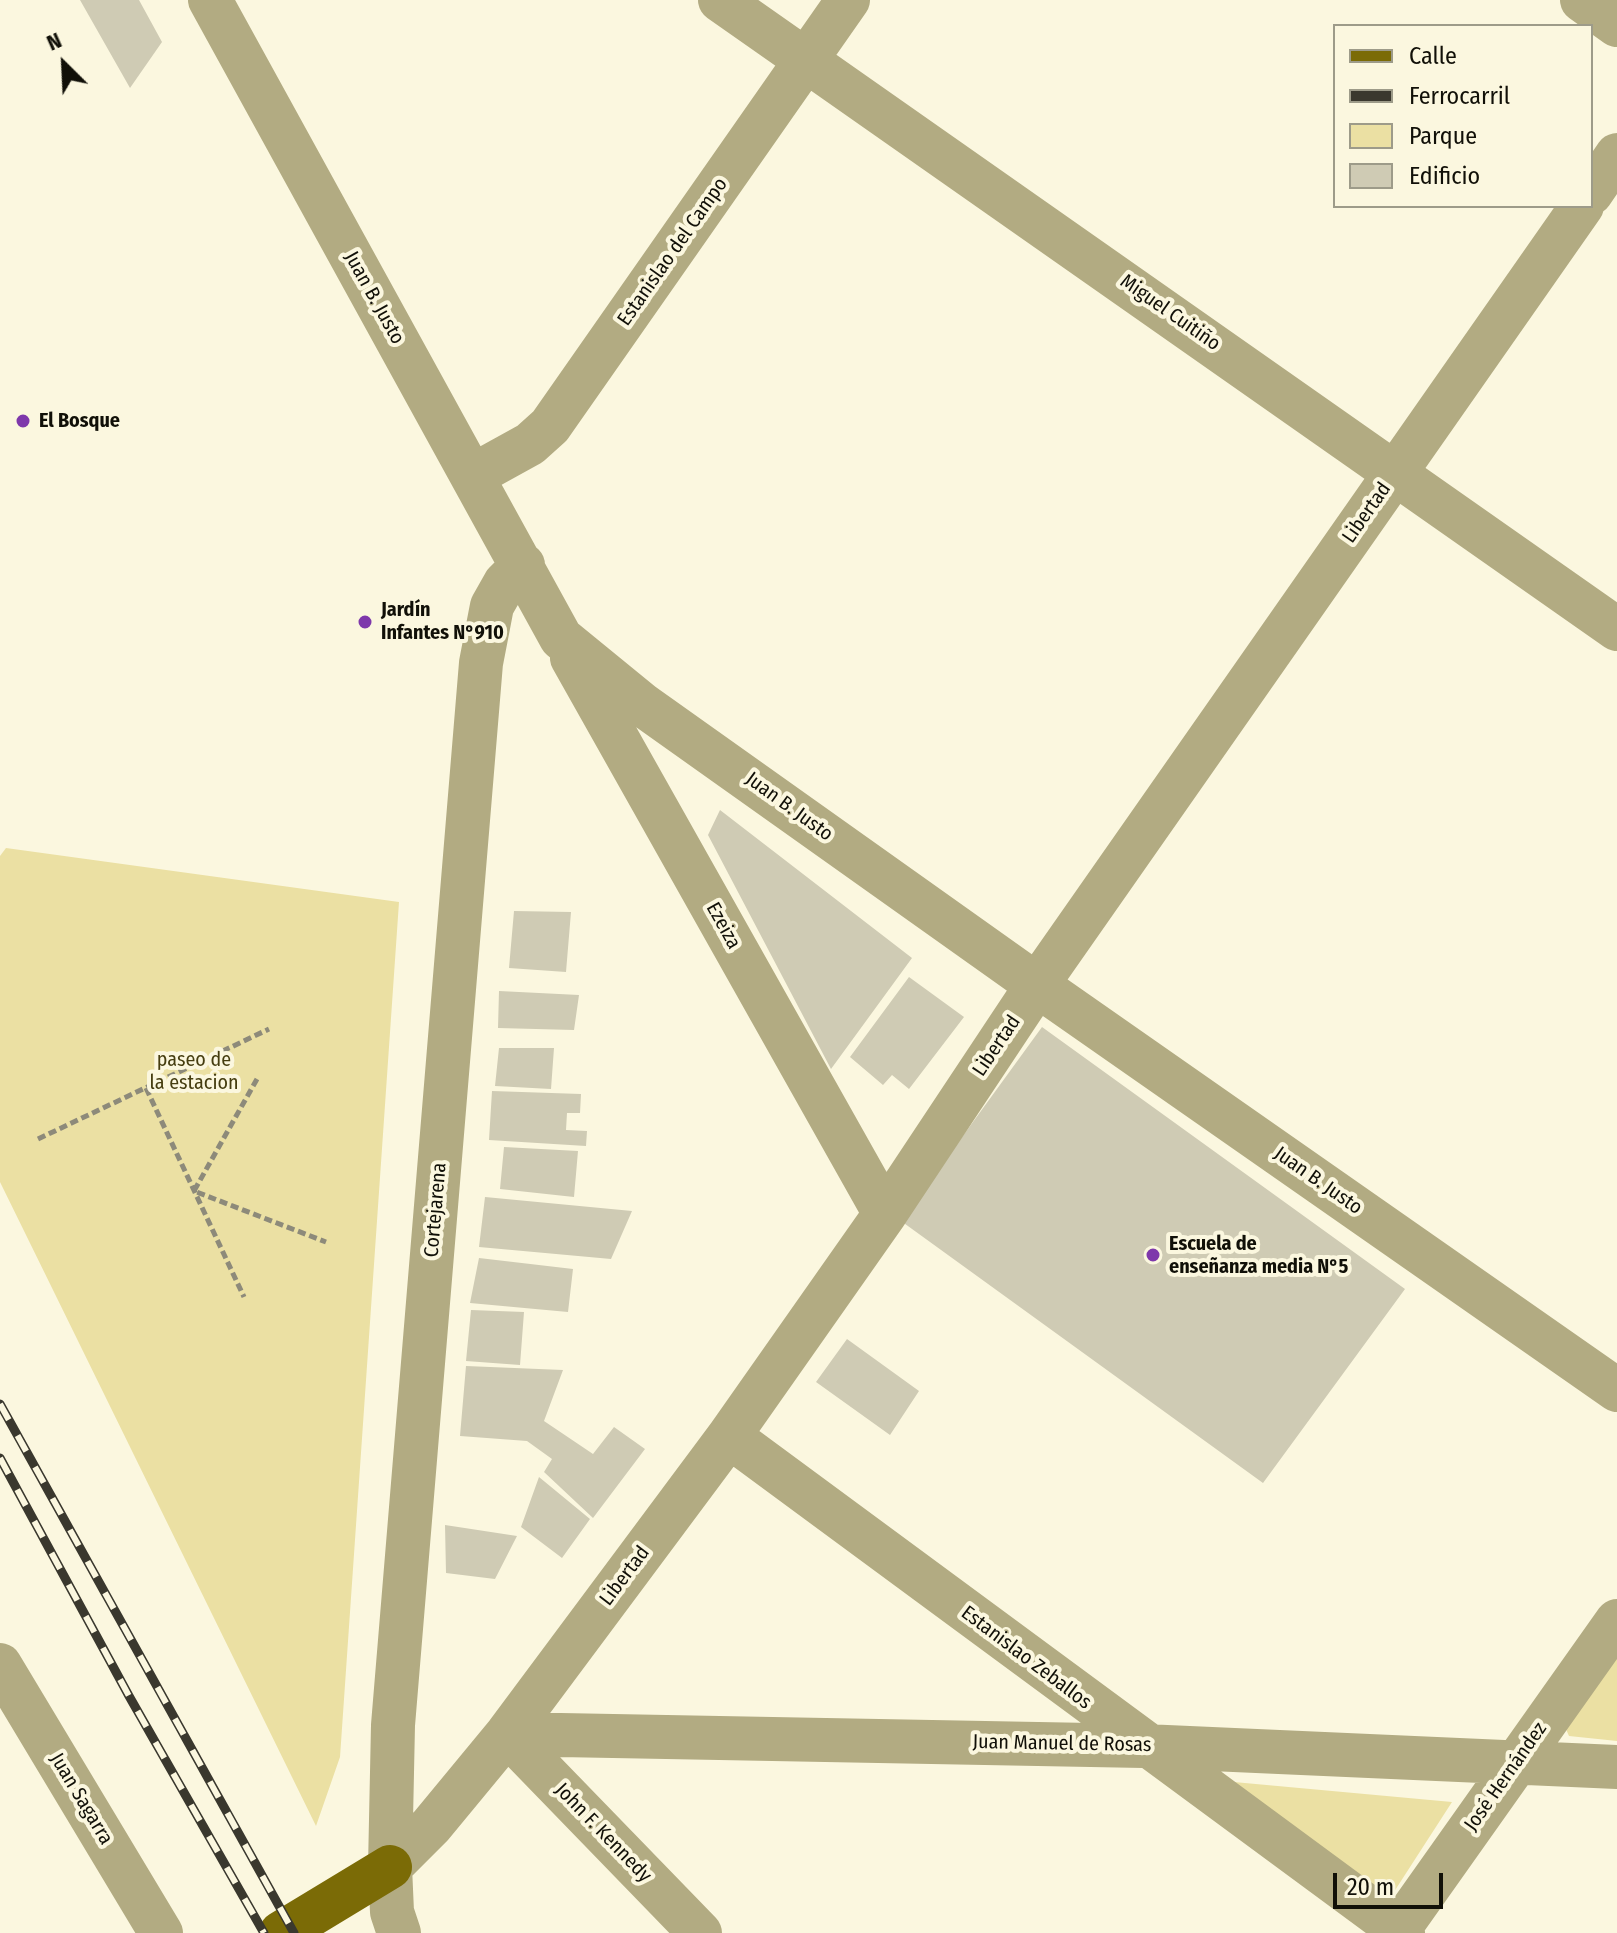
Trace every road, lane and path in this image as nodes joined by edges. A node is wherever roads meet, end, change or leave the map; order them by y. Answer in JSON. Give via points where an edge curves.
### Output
{"nodes":[{"id":1,"x":210,"y":0,"type":"edge"},
{"id":2,"x":720,"y":0,"type":"edge"},
{"id":3,"x":848,"y":0,"type":"edge"},
{"id":4,"x":1582,"y":0,"type":"edge"},
{"id":5,"x":1617,"y":25,"type":"edge"},
{"id":6,"x":808,"y":60,"type":"junction"},
{"id":7,"x":1617,"y":155,"type":"edge"},
{"id":8,"x":1593,"y":190,"type":"edge"},
{"id":9,"x":1581,"y":208,"type":"edge"},
{"id":10,"x":1396,"y":472,"type":"junction"},
{"id":11,"x":472,"y":476,"type":"junction"},
{"id":12,"x":523,"y":565,"type":"junction"},
{"id":13,"x":1617,"y":629,"type":"edge"},
{"id":14,"x":561,"y":638,"type":"junction"},
{"id":15,"x":1037,"y":985,"type":"junction"},
{"id":16,"x":269,"y":1029,"type":"dead end"},
{"id":17,"x":257,"y":1079,"type":"dead end"},
{"id":18,"x":146,"y":1088,"type":"junction"},
{"id":19,"x":38,"y":1139,"type":"dead end"},
{"id":20,"x":194,"y":1191,"type":"junction"},
{"id":21,"x":885,"y":1214,"type":"junction"},
{"id":22,"x":326,"y":1242,"type":"dead end"},
{"id":23,"x":244,"y":1297,"type":"dead end"},
{"id":24,"x":1617,"y":1390,"type":"edge"},
{"id":25,"x":729,"y":1436,"type":"junction"},
{"id":26,"x":1617,"y":1621,"type":"edge"},
{"id":27,"x":0,"y":1665,"type":"edge"},
{"id":28,"x":507,"y":1734,"type":"junction"},
{"id":29,"x":1144,"y":1746,"type":"junction"},
{"id":30,"x":1515,"y":1764,"type":"junction"},
{"id":31,"x":1617,"y":1767,"type":"edge"},
{"id":32,"x":390,"y":1867,"type":"junction"},
{"id":33,"x":1399,"y":1932,"type":"edge"},
{"id":34,"x":161,"y":1933,"type":"edge"},
{"id":35,"x":281,"y":1933,"type":"edge"},
{"id":36,"x":399,"y":1933,"type":"edge"},
{"id":37,"x":700,"y":1933,"type":"edge"}],
"edges":[{"from":1,"to":11,"type":"street","name":"Juan B. Justo"},
{"from":2,"to":6,"type":"street","name":"Miguel Cuitiño"},
{"from":3,"to":6,"type":"street","name":"Estanislao del Campo"},
{"from":4,"to":5,"type":"street"},
{"from":6,"to":10,"type":"street","name":"Miguel Cuitiño"},
{"from":6,"to":11,"type":"street","name":"Estanislao del Campo","via":[[550,426],[530,444]]},
{"from":7,"to":8,"type":"street"},
{"from":9,"to":10,"type":"street","name":"Libertad"},
{"from":10,"to":13,"type":"street","name":"Miguel Cuitiño"},
{"from":10,"to":15,"type":"street","name":"Libertad"},
{"from":11,"to":12,"type":"street","name":"Juan B. Justo"},
{"from":12,"to":14,"type":"street","name":"Juan B. Justo"},
{"from":12,"to":32,"type":"street","name":"Cortejarena","via":[[492,606],[481,663],[394,1709]]},
{"from":14,"to":15,"type":"street","name":"Juan B. Justo","via":[[643,705]]},
{"from":14,"to":21,"type":"street","name":"Ezeiza"},
{"from":15,"to":21,"type":"street","name":"Libertad"},
{"from":15,"to":24,"type":"street","name":"Juan B. Justo"},
{"from":16,"to":18,"type":"path"},
{"from":17,"to":20,"type":"path"},
{"from":18,"to":19,"type":"path"},
{"from":18,"to":20,"type":"path"},
{"from":20,"to":22,"type":"path"},
{"from":20,"to":23,"type":"path"},
{"from":21,"to":25,"type":"street","name":"Libertad"},
{"from":25,"to":28,"type":"street","name":"Libertad"},
{"from":25,"to":29,"type":"street","name":"Estanislao Zeballos"},
{"from":26,"to":30,"type":"street","name":"José Hernández"},
{"from":27,"to":34,"type":"street","name":"Juan Sagarra"},
{"from":28,"to":29,"type":"street","name":"Juan Manuel de Rosas"},
{"from":28,"to":32,"type":"street","name":"Libertad"},
{"from":28,"to":37,"type":"street","name":"John F. Kennedy"},
{"from":29,"to":30,"type":"street","name":"Juan Manuel de Rosas"},
{"from":29,"to":33,"type":"street","name":"Estanislao Zeballos"},
{"from":30,"to":31,"type":"street","name":"Juan Manuel de Rosas"},
{"from":30,"to":33,"type":"street","name":"José Hernández"},
{"from":32,"to":35,"type":"main road"},
{"from":32,"to":36,"type":"street","name":"Cortejarena","via":[[392,1912]]}]}
